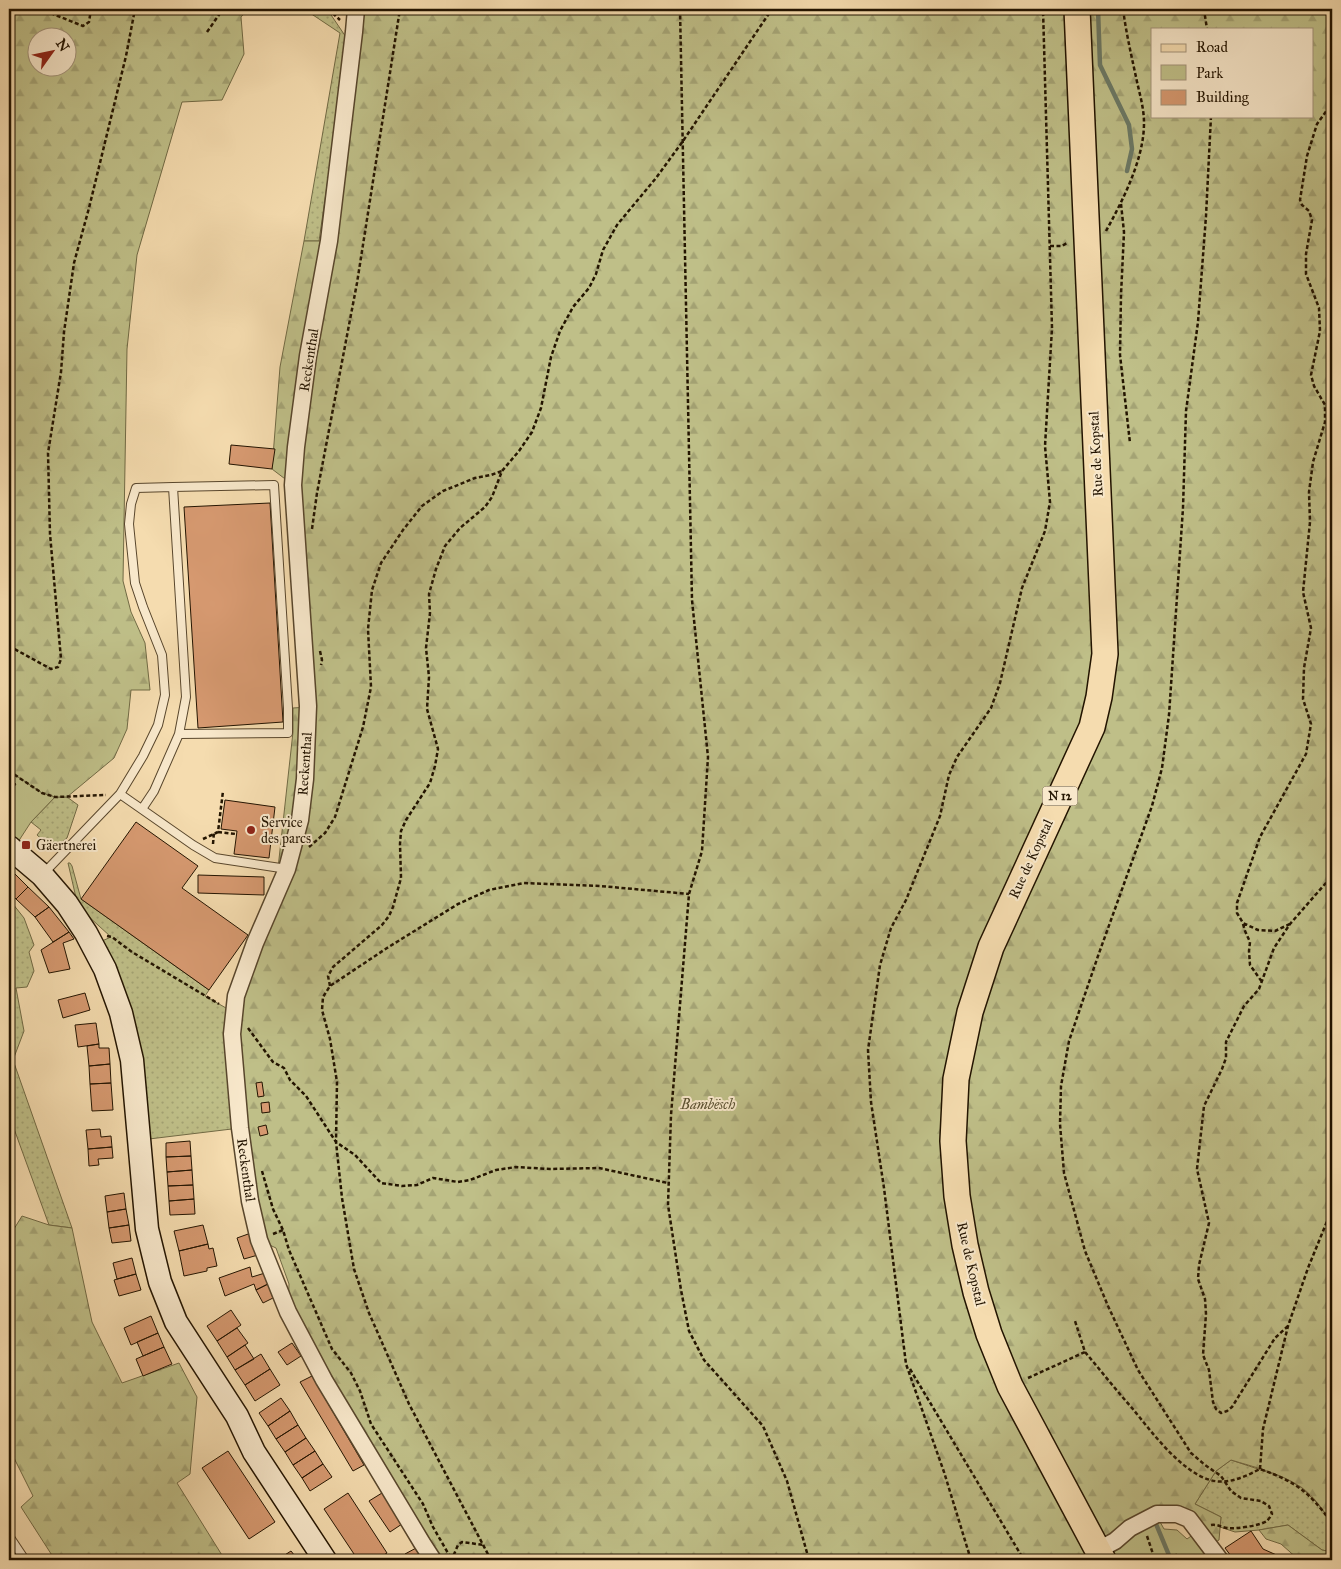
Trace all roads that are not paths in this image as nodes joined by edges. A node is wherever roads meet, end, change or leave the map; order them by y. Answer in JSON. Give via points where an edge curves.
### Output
{"nodes":[{"id":1,"x":356,"y":9,"type":"edge"},
{"id":2,"x":1077,"y":9,"type":"edge"},
{"id":3,"x":293,"y":485,"type":"junction"},
{"id":4,"x":274,"y":486,"type":"junction"},
{"id":5,"x":173,"y":488,"type":"junction"},
{"id":6,"x":306,"y":675,"type":"junction"},
{"id":7,"x":286,"y":676,"type":"junction"},
{"id":8,"x":179,"y":734,"type":"junction"},
{"id":9,"x":120,"y":794,"type":"junction"},
{"id":10,"x":142,"y":809,"type":"junction"},
{"id":11,"x":9,"y":847,"type":"edge"},
{"id":12,"x":286,"y":869,"type":"junction"},
{"id":13,"x":42,"y":875,"type":"junction"},
{"id":14,"x":9,"y":1536,"type":"edge"},
{"id":15,"x":1100,"y":1555,"type":"edge"},
{"id":16,"x":25,"y":1560,"type":"edge"},
{"id":17,"x":325,"y":1560,"type":"edge"},
{"id":18,"x":433,"y":1560,"type":"edge"},
{"id":19,"x":1220,"y":1560,"type":"edge"}],
"edges":[{"from":1,"to":3,"type":"street","name":"Reckenthal","via":[[329,241],[308,356]]},
{"from":2,"to":15,"type":"main road","name":"Rue de Kopstal","number":"N 12","via":[[1105,654],[1092,727],[991,947],[970,1012],[956,1079],[953,1141],[965,1245],[989,1334],[1010,1386]]},
{"from":3,"to":4,"type":"lane"},
{"from":3,"to":6,"type":"street","name":"Reckenthal"},
{"from":4,"to":5,"type":"lane"},
{"from":4,"to":7,"type":"lane"},
{"from":5,"to":8,"type":"lane","via":[[186,697]]},
{"from":5,"to":9,"type":"lane","via":[[136,488],[131,504],[128,524],[135,583],[162,654],[165,695],[158,725]]},
{"from":6,"to":7,"type":"lane"},
{"from":6,"to":12,"type":"street","name":"Reckenthal","via":[[305,779],[300,820]]},
{"from":7,"to":8,"type":"lane","via":[[288,733]]},
{"from":8,"to":10,"type":"lane","via":[[154,791]]},
{"from":9,"to":10,"type":"lane"},
{"from":9,"to":13,"type":"lane"},
{"from":10,"to":12,"type":"lane","via":[[215,858]]},
{"from":11,"to":13,"type":"main road"},
{"from":12,"to":18,"type":"street","name":"Reckenthal","via":[[255,943],[233,1012],[240,1128],[250,1201],[260,1240],[288,1312],[324,1380]]},
{"from":13,"to":17,"type":"main road","via":[[86,932],[121,1013],[132,1060],[147,1229],[160,1282],[176,1322],[236,1416],[254,1452]]},
{"from":14,"to":16,"type":"lane"},
{"from":15,"to":19,"type":"street","via":[[1142,1521],[1157,1514],[1177,1514],[1189,1519]]}]}
